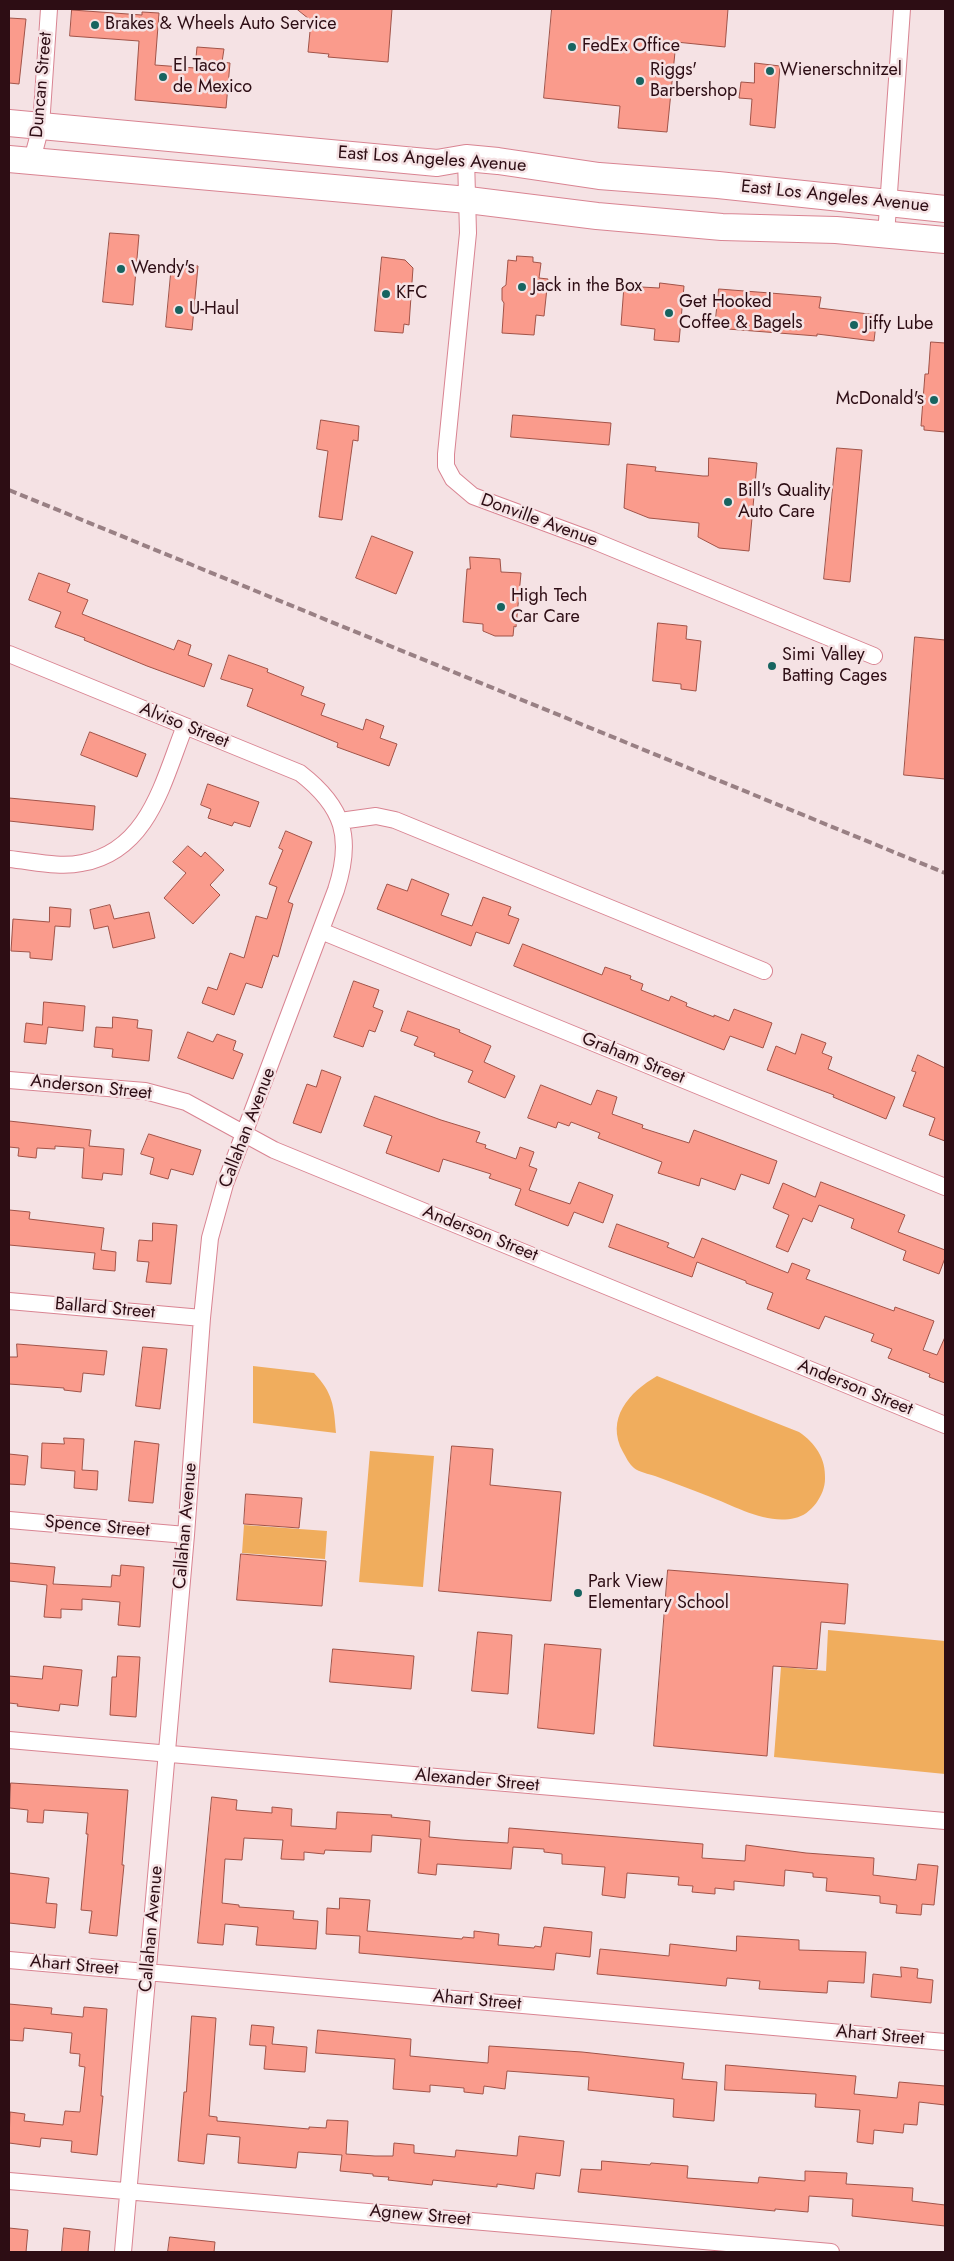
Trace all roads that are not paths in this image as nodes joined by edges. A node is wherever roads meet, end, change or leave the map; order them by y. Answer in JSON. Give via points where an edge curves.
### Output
{"nodes":[{"id":1,"x":49,"y":9,"type":"edge"},
{"id":2,"x":902,"y":9,"type":"edge"},
{"id":3,"x":9,"y":124,"type":"edge"},
{"id":4,"x":41,"y":126,"type":"junction"},
{"id":5,"x":466,"y":158,"type":"junction"},
{"id":6,"x":20,"y":160,"type":"edge"},
{"id":7,"x":468,"y":200,"type":"junction"},
{"id":8,"x":888,"y":204,"type":"junction"},
{"id":9,"x":945,"y":209,"type":"edge"},
{"id":10,"x":886,"y":235,"type":"junction"},
{"id":11,"x":945,"y":240,"type":"edge"},
{"id":12,"x":9,"y":654,"type":"edge"},
{"id":13,"x":874,"y":656,"type":"dead end"},
{"id":14,"x":185,"y":726,"type":"junction"},
{"id":15,"x":340,"y":821,"type":"junction"},
{"id":16,"x":9,"y":859,"type":"edge"},
{"id":17,"x":321,"y":931,"type":"junction"},
{"id":18,"x":764,"y":971,"type":"dead end"},
{"id":19,"x":9,"y":1080,"type":"edge"},
{"id":20,"x":245,"y":1134,"type":"junction"},
{"id":21,"x":945,"y":1188,"type":"edge"},
{"id":22,"x":9,"y":1301,"type":"edge"},
{"id":23,"x":202,"y":1318,"type":"junction"},
{"id":24,"x":945,"y":1425,"type":"edge"},
{"id":25,"x":9,"y":1520,"type":"edge"},
{"id":26,"x":186,"y":1535,"type":"junction"},
{"id":27,"x":9,"y":1740,"type":"edge"},
{"id":28,"x":167,"y":1754,"type":"junction"},
{"id":29,"x":945,"y":1822,"type":"edge"},
{"id":30,"x":9,"y":1960,"type":"edge"},
{"id":31,"x":148,"y":1972,"type":"junction"},
{"id":32,"x":945,"y":2042,"type":"edge"},
{"id":33,"x":9,"y":2180,"type":"edge"},
{"id":34,"x":129,"y":2191,"type":"junction"},
{"id":35,"x":123,"y":2252,"type":"edge"},
{"id":36,"x":831,"y":2252,"type":"edge"}],
"edges":[{"from":1,"to":4,"type":"street","name":"Duncan Street"},
{"from":2,"to":8,"type":"street"},
{"from":3,"to":4,"type":"main road","name":"East Los Angeles Avenue"},
{"from":4,"to":5,"type":"main road","name":"East Los Angeles Avenue","via":[[436,163]]},
{"from":4,"to":6,"type":"street","name":"Duncan Street"},
{"from":5,"to":7,"type":"street","name":"Donville Avenue"},
{"from":5,"to":8,"type":"main road","name":"East Los Angeles Avenue","via":[[599,176],[718,185]]},
{"from":6,"to":7,"type":"main road","name":"East Los Angeles Avenue"},
{"from":7,"to":10,"type":"main road","name":"East Los Angeles Avenue","via":[[722,227],[836,230]]},
{"from":7,"to":13,"type":"street","name":"Donville Avenue","via":[[468,233],[446,454],[446,466],[453,479],[473,496],[592,540]]},
{"from":8,"to":9,"type":"main road","name":"East Los Angeles Avenue"},
{"from":8,"to":10,"type":"street"},
{"from":10,"to":11,"type":"main road","name":"East Los Angeles Avenue"},
{"from":12,"to":14,"type":"street","name":"Alviso Street"},
{"from":14,"to":15,"type":"street","name":"Alviso Street","via":[[300,773],[317,786]]},
{"from":14,"to":16,"type":"street","via":[[151,810],[141,828],[120,848],[82,863]]},
{"from":15,"to":17,"type":"street","name":"Callahan Avenue","via":[[345,844],[343,868]]},
{"from":15,"to":18,"type":"street","via":[[376,816],[395,820]]},
{"from":17,"to":20,"type":"street","name":"Callahan Avenue"},
{"from":17,"to":21,"type":"street","name":"Graham Street"},
{"from":19,"to":20,"type":"street","name":"Anderson Street","via":[[145,1091],[186,1102]]},
{"from":20,"to":23,"type":"street","name":"Callahan Avenue","via":[[210,1238]]},
{"from":20,"to":24,"type":"street","name":"Anderson Street","via":[[274,1150]]},
{"from":22,"to":23,"type":"street","name":"Ballard Street"},
{"from":23,"to":26,"type":"street","name":"Callahan Avenue"},
{"from":25,"to":26,"type":"street","name":"Spence Street"},
{"from":26,"to":28,"type":"street","name":"Callahan Avenue"},
{"from":27,"to":28,"type":"street","name":"Alexander Street"},
{"from":28,"to":29,"type":"street","name":"Alexander Street"},
{"from":28,"to":31,"type":"street","name":"Callahan Avenue"},
{"from":30,"to":31,"type":"street","name":"Ahart Street"},
{"from":31,"to":32,"type":"street","name":"Ahart Street"},
{"from":31,"to":34,"type":"street","name":"Callahan Avenue"},
{"from":33,"to":34,"type":"street","name":"Agnew Street"},
{"from":34,"to":35,"type":"street","name":"Callahan Avenue"},
{"from":34,"to":36,"type":"street","name":"Agnew Street"}]}
